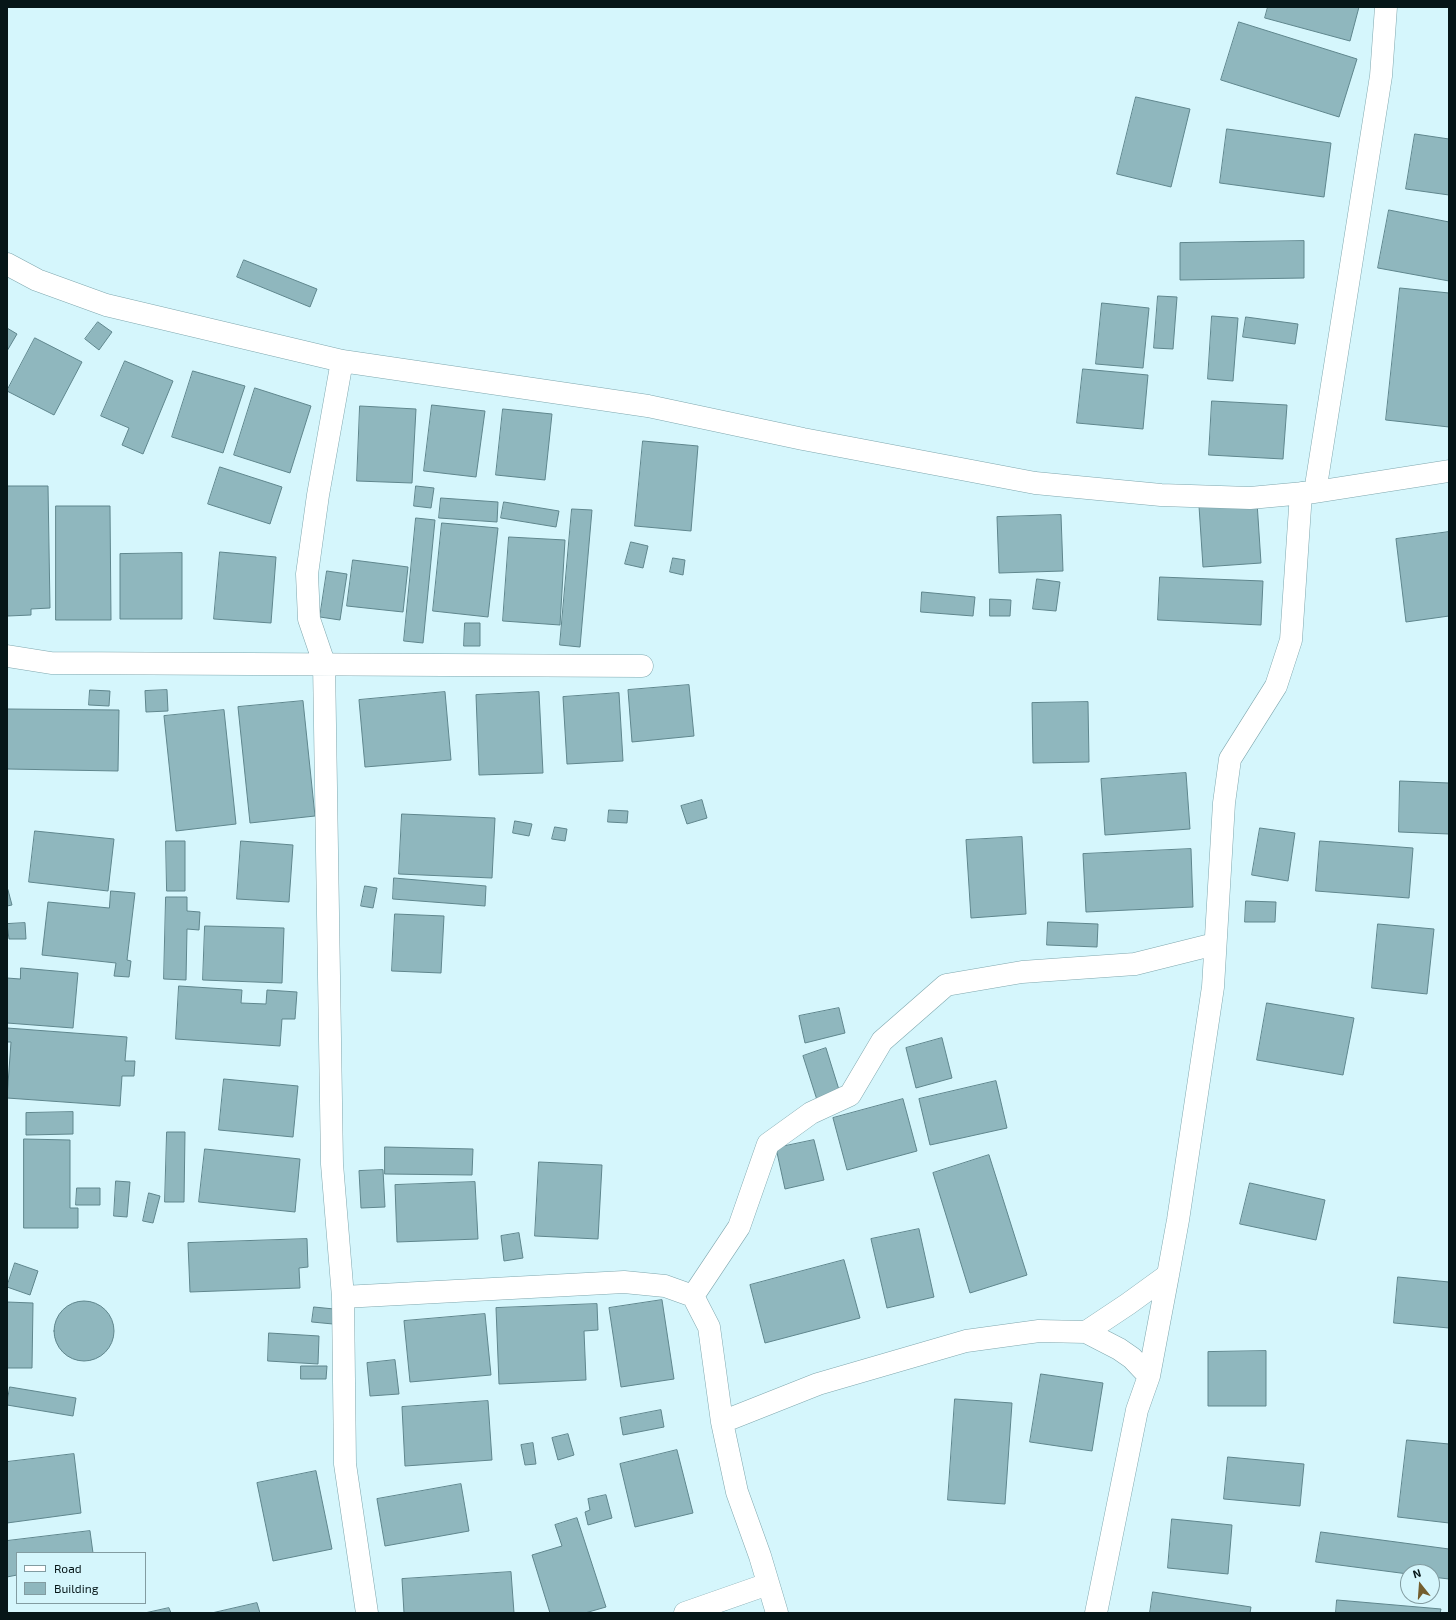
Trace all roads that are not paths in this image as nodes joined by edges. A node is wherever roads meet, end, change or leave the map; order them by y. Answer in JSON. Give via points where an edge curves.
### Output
{"nodes":[{"id":1,"x":1386,"y":7,"type":"edge"},
{"id":2,"x":7,"y":264,"type":"edge"},
{"id":3,"x":342,"y":361,"type":"junction"},
{"id":4,"x":1449,"y":471,"type":"edge"},
{"id":5,"x":1308,"y":492,"type":"junction"},
{"id":6,"x":7,"y":656,"type":"edge"},
{"id":7,"x":324,"y":663,"type":"junction"},
{"id":8,"x":642,"y":666,"type":"dead end"},
{"id":9,"x":1215,"y":944,"type":"junction"},
{"id":10,"x":1168,"y":1275,"type":"junction"},
{"id":11,"x":693,"y":1296,"type":"junction"},
{"id":12,"x":343,"y":1297,"type":"junction"},
{"id":13,"x":1086,"y":1332,"type":"junction"},
{"id":14,"x":1148,"y":1376,"type":"junction"},
{"id":15,"x":722,"y":1422,"type":"junction"},
{"id":16,"x":768,"y":1584,"type":"junction"},
{"id":17,"x":367,"y":1613,"type":"edge"},
{"id":18,"x":686,"y":1613,"type":"edge"},
{"id":19,"x":777,"y":1613,"type":"edge"},
{"id":20,"x":1096,"y":1613,"type":"edge"}],
"edges":[{"from":1,"to":5,"type":"street","via":[[1381,76]]},
{"from":2,"to":3,"type":"street","via":[[37,280],[106,305]]},
{"from":3,"to":5,"type":"street","via":[[648,406],[803,439],[1035,483],[1161,496],[1250,498]]},
{"from":3,"to":7,"type":"street","via":[[307,574],[309,619]]},
{"from":4,"to":5,"type":"street"},
{"from":5,"to":9,"type":"street","via":[[1291,640],[1276,686],[1230,759],[1224,803]]},
{"from":6,"to":7,"type":"street","via":[[51,663]]},
{"from":7,"to":8,"type":"street"},
{"from":7,"to":12,"type":"street","via":[[332,1164]]},
{"from":9,"to":10,"type":"street","via":[[1213,987]]},
{"from":9,"to":11,"type":"street","via":[[1135,964],[1022,972],[946,984],[882,1041],[850,1095],[811,1113],[768,1144],[739,1227]]},
{"from":10,"to":13,"type":"street"},
{"from":10,"to":14,"type":"street"},
{"from":11,"to":12,"type":"street","via":[[665,1286],[624,1282]]},
{"from":11,"to":15,"type":"street","via":[[709,1327]]},
{"from":12,"to":17,"type":"street","via":[[345,1464]]},
{"from":13,"to":14,"type":"street","via":[[1132,1358]]},
{"from":13,"to":15,"type":"street","via":[[1039,1331],[966,1341],[818,1384]]},
{"from":14,"to":20,"type":"street","via":[[1137,1410]]},
{"from":15,"to":16,"type":"street","via":[[738,1492]]},
{"from":16,"to":18,"type":"street"},
{"from":16,"to":19,"type":"street"}]}
